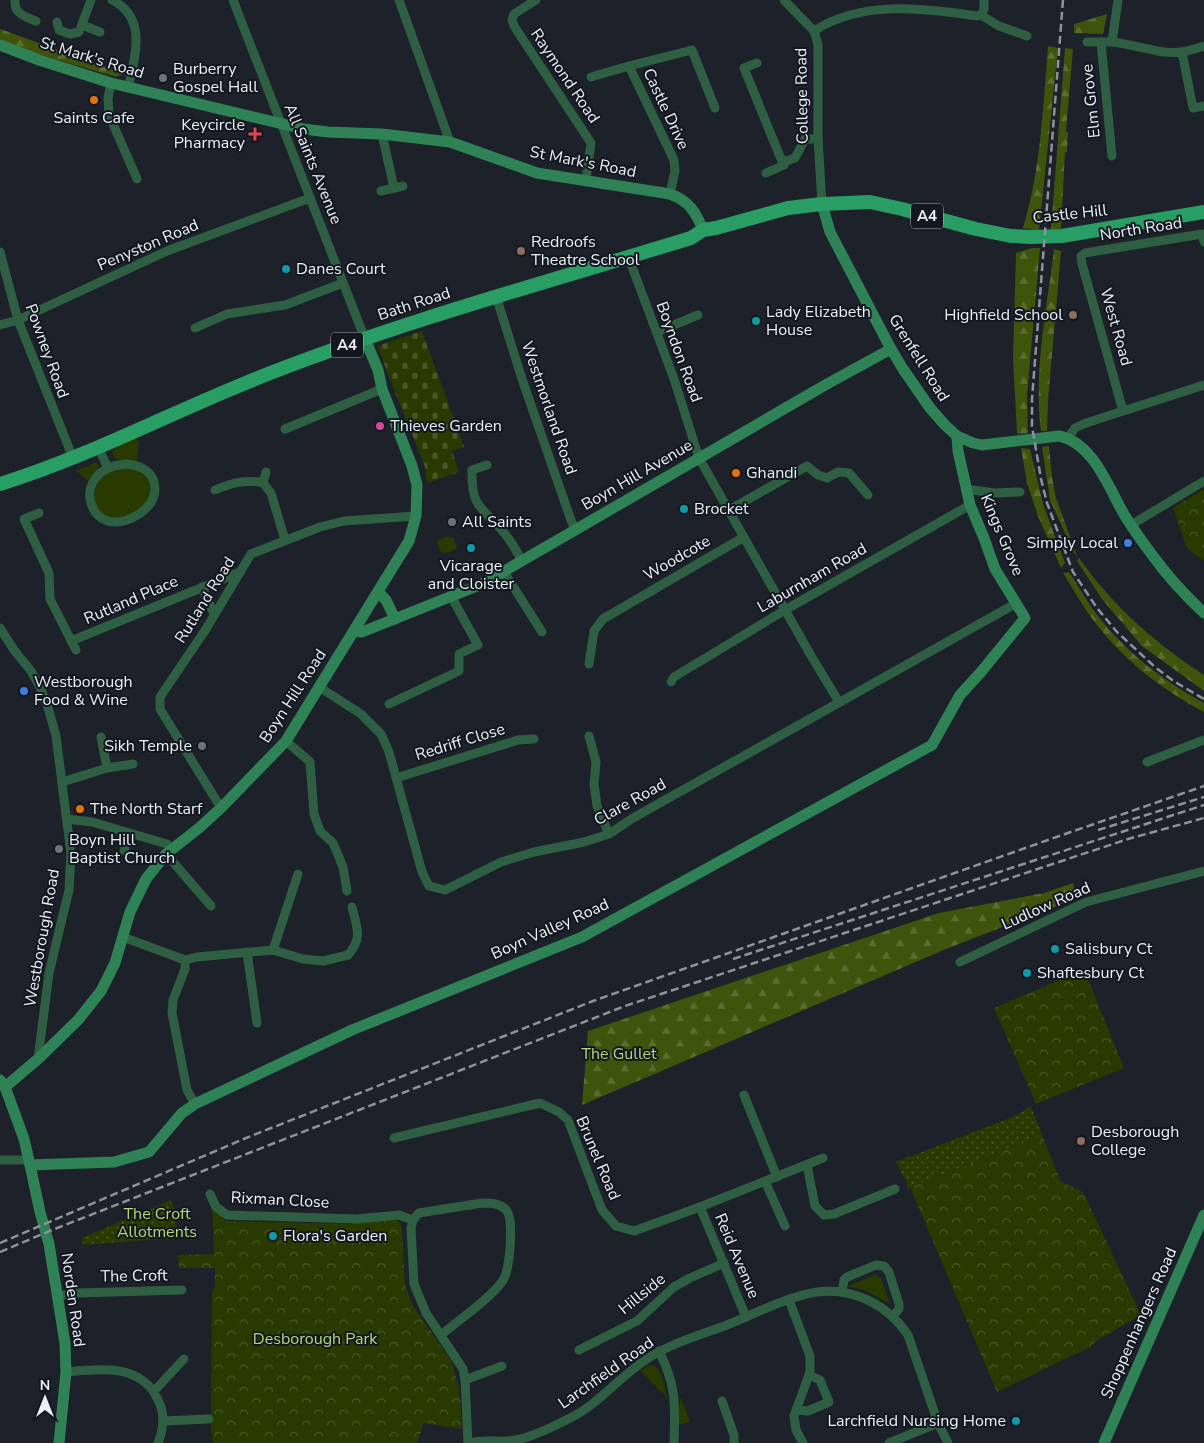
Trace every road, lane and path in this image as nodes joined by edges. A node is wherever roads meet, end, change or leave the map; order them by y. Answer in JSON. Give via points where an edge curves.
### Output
{"nodes":[{"id":1,"x":15,"y":0,"type":"edge"},
{"id":2,"x":90,"y":0,"type":"edge"},
{"id":3,"x":112,"y":0,"type":"edge"},
{"id":4,"x":233,"y":0,"type":"edge"},
{"id":5,"x":399,"y":0,"type":"edge"},
{"id":6,"x":536,"y":0,"type":"edge"},
{"id":7,"x":784,"y":0,"type":"edge"},
{"id":8,"x":984,"y":0,"type":"edge"},
{"id":9,"x":1118,"y":0,"type":"edge"},
{"id":10,"x":981,"y":15,"type":"junction"},
{"id":11,"x":36,"y":21,"type":"dead end"},
{"id":12,"x":56,"y":22,"type":"dead end"},
{"id":13,"x":82,"y":25,"type":"junction"},
{"id":14,"x":814,"y":31,"type":"junction"},
{"id":15,"x":100,"y":32,"type":"dead end"},
{"id":16,"x":1027,"y":36,"type":"dead end"},
{"id":17,"x":1087,"y":42,"type":"dead end"},
{"id":18,"x":1101,"y":42,"type":"junction"},
{"id":19,"x":1112,"y":42,"type":"junction"},
{"id":20,"x":0,"y":45,"type":"edge"},
{"id":21,"x":1204,"y":46,"type":"edge"},
{"id":22,"x":1182,"y":52,"type":"junction"},
{"id":23,"x":757,"y":63,"type":"dead end"},
{"id":24,"x":629,"y":66,"type":"junction"},
{"id":25,"x":591,"y":77,"type":"dead end"},
{"id":26,"x":111,"y":83,"type":"junction"},
{"id":27,"x":128,"y":88,"type":"junction"},
{"id":28,"x":1204,"y":106,"type":"edge"},
{"id":29,"x":715,"y":108,"type":"dead end"},
{"id":30,"x":281,"y":123,"type":"junction"},
{"id":31,"x":382,"y":134,"type":"junction"},
{"id":32,"x":818,"y":138,"type":"junction"},
{"id":33,"x":450,"y":142,"type":"junction"},
{"id":34,"x":1112,"y":156,"type":"dead end"},
{"id":35,"x":786,"y":161,"type":"junction"},
{"id":36,"x":766,"y":173,"type":"dead end"},
{"id":37,"x":137,"y":179,"type":"dead end"},
{"id":38,"x":586,"y":180,"type":"junction"},
{"id":39,"x":381,"y":191,"type":"dead end"},
{"id":40,"x":670,"y":194,"type":"junction"},
{"id":41,"x":310,"y":198,"type":"junction"},
{"id":42,"x":822,"y":204,"type":"junction"},
{"id":43,"x":1204,"y":212,"type":"edge"},
{"id":44,"x":703,"y":230,"type":"junction"},
{"id":45,"x":1203,"y":238,"type":"edge"},
{"id":46,"x":0,"y":252,"type":"edge"},
{"id":47,"x":1085,"y":253,"type":"joint"},
{"id":48,"x":628,"y":256,"type":"junction"},
{"id":49,"x":343,"y":283,"type":"junction"},
{"id":50,"x":496,"y":296,"type":"junction"},
{"id":51,"x":698,"y":315,"type":"dead end"},
{"id":52,"x":18,"y":320,"type":"junction"},
{"id":53,"x":0,"y":326,"type":"edge"},
{"id":54,"x":195,"y":328,"type":"dead end"},
{"id":55,"x":657,"y":332,"type":"junction"},
{"id":56,"x":365,"y":339,"type":"junction"},
{"id":57,"x":891,"y":350,"type":"junction"},
{"id":58,"x":1204,"y":385,"type":"edge"},
{"id":59,"x":382,"y":389,"type":"junction"},
{"id":60,"x":1123,"y":411,"type":"junction"},
{"id":61,"x":285,"y":429,"type":"dead end"},
{"id":62,"x":958,"y":436,"type":"junction"},
{"id":63,"x":1068,"y":438,"type":"junction"},
{"id":64,"x":98,"y":447,"type":"junction"},
{"id":65,"x":73,"y":458,"type":"junction"},
{"id":66,"x":699,"y":458,"type":"junction"},
{"id":67,"x":487,"y":465,"type":"dead end"},
{"id":68,"x":108,"y":468,"type":"junction"},
{"id":69,"x":266,"y":472,"type":"dead end"},
{"id":70,"x":1204,"y":481,"type":"edge"},
{"id":71,"x":263,"y":483,"type":"junction"},
{"id":72,"x":0,"y":484,"type":"edge"},
{"id":73,"x":966,"y":489,"type":"junction"},
{"id":74,"x":215,"y":490,"type":"dead end"},
{"id":75,"x":1020,"y":492,"type":"dead end"},
{"id":76,"x":868,"y":495,"type":"dead end"},
{"id":77,"x":970,"y":505,"type":"junction"},
{"id":78,"x":730,"y":510,"type":"junction"},
{"id":79,"x":39,"y":513,"type":"dead end"},
{"id":80,"x":416,"y":516,"type":"junction"},
{"id":81,"x":1131,"y":525,"type":"junction"},
{"id":82,"x":576,"y":529,"type":"junction"},
{"id":83,"x":744,"y":537,"type":"junction"},
{"id":84,"x":285,"y":540,"type":"junction"},
{"id":85,"x":522,"y":561,"type":"junction"},
{"id":86,"x":240,"y":572,"type":"junction"},
{"id":87,"x":504,"y":572,"type":"junction"},
{"id":88,"x":202,"y":587,"type":"junction"},
{"id":89,"x":378,"y":592,"type":"junction"},
{"id":90,"x":452,"y":598,"type":"junction"},
{"id":91,"x":1016,"y":604,"type":"junction"},
{"id":92,"x":785,"y":610,"type":"junction"},
{"id":93,"x":1204,"y":613,"type":"edge"},
{"id":94,"x":214,"y":614,"type":"junction"},
{"id":95,"x":1025,"y":618,"type":"joint"},
{"id":96,"x":395,"y":619,"type":"junction"},
{"id":97,"x":0,"y":628,"type":"edge"},
{"id":98,"x":354,"y":631,"type":"junction"},
{"id":99,"x":542,"y":632,"type":"dead end"},
{"id":100,"x":71,"y":641,"type":"junction"},
{"id":101,"x":76,"y":650,"type":"dead end"},
{"id":102,"x":589,"y":664,"type":"dead end"},
{"id":103,"x":671,"y":682,"type":"dead end"},
{"id":104,"x":319,"y":687,"type":"junction"},
{"id":105,"x":839,"y":702,"type":"junction"},
{"id":106,"x":389,"y":704,"type":"dead end"},
{"id":107,"x":589,"y":736,"type":"dead end"},
{"id":108,"x":101,"y":737,"type":"dead end"},
{"id":109,"x":534,"y":739,"type":"dead end"},
{"id":110,"x":1204,"y":740,"type":"edge"},
{"id":111,"x":286,"y":741,"type":"junction"},
{"id":112,"x":1147,"y":762,"type":"dead end"},
{"id":113,"x":133,"y":764,"type":"dead end"},
{"id":114,"x":107,"y":768,"type":"junction"},
{"id":115,"x":396,"y":778,"type":"junction"},
{"id":116,"x":62,"y":782,"type":"junction"},
{"id":117,"x":221,"y":808,"type":"junction"},
{"id":118,"x":67,"y":819,"type":"junction"},
{"id":119,"x":129,"y":833,"type":"junction"},
{"id":120,"x":609,"y":834,"type":"junction"},
{"id":121,"x":166,"y":849,"type":"junction"},
{"id":122,"x":124,"y":850,"type":"dead end"},
{"id":123,"x":1204,"y":871,"type":"edge"},
{"id":124,"x":298,"y":874,"type":"dead end"},
{"id":125,"x":347,"y":891,"type":"dead end"},
{"id":126,"x":210,"y":906,"type":"dead end"},
{"id":127,"x":352,"y":907,"type":"dead end"},
{"id":128,"x":122,"y":937,"type":"junction"},
{"id":129,"x":273,"y":950,"type":"junction"},
{"id":130,"x":247,"y":952,"type":"junction"},
{"id":131,"x":185,"y":960,"type":"junction"},
{"id":132,"x":960,"y":962,"type":"dead end"},
{"id":133,"x":257,"y":1023,"type":"dead end"},
{"id":134,"x":38,"y":1059,"type":"junction"},
{"id":135,"x":2,"y":1083,"type":"edge"},
{"id":136,"x":744,"y":1095,"type":"dead end"},
{"id":137,"x":195,"y":1104,"type":"junction"},
{"id":138,"x":394,"y":1138,"type":"dead end"},
{"id":139,"x":823,"y":1158,"type":"dead end"},
{"id":140,"x":0,"y":1160,"type":"edge"},
{"id":141,"x":27,"y":1162,"type":"junction"},
{"id":142,"x":807,"y":1165,"type":"junction"},
{"id":143,"x":777,"y":1177,"type":"junction"},
{"id":144,"x":765,"y":1181,"type":"junction"},
{"id":145,"x":895,"y":1189,"type":"dead end"},
{"id":146,"x":210,"y":1194,"type":"dead end"},
{"id":147,"x":700,"y":1207,"type":"junction"},
{"id":148,"x":1204,"y":1216,"type":"edge"},
{"id":149,"x":413,"y":1220,"type":"junction"},
{"id":150,"x":785,"y":1226,"type":"dead end"},
{"id":151,"x":724,"y":1263,"type":"junction"},
{"id":152,"x":182,"y":1290,"type":"dead end"},
{"id":153,"x":842,"y":1292,"type":"junction"},
{"id":154,"x":57,"y":1296,"type":"junction"},
{"id":155,"x":789,"y":1300,"type":"junction"},
{"id":156,"x":893,"y":1316,"type":"junction"},
{"id":157,"x":746,"y":1317,"type":"junction"},
{"id":158,"x":441,"y":1335,"type":"junction"},
{"id":159,"x":579,"y":1350,"type":"dead end"},
{"id":160,"x":659,"y":1351,"type":"junction"},
{"id":161,"x":184,"y":1359,"type":"dead end"},
{"id":162,"x":502,"y":1365,"type":"dead end"},
{"id":163,"x":66,"y":1372,"type":"junction"},
{"id":164,"x":809,"y":1375,"type":"junction"},
{"id":165,"x":465,"y":1380,"type":"junction"},
{"id":166,"x":154,"y":1390,"type":"junction"},
{"id":167,"x":722,"y":1401,"type":"dead end"},
{"id":168,"x":796,"y":1410,"type":"junction"},
{"id":169,"x":209,"y":1420,"type":"dead end"},
{"id":170,"x":163,"y":1421,"type":"junction"},
{"id":171,"x":938,"y":1423,"type":"junction"},
{"id":172,"x":510,"y":1442,"type":"edge"},
{"id":173,"x":59,"y":1443,"type":"edge"},
{"id":174,"x":158,"y":1443,"type":"edge"},
{"id":175,"x":469,"y":1443,"type":"edge"},
{"id":176,"x":674,"y":1443,"type":"edge"},
{"id":177,"x":734,"y":1443,"type":"edge"},
{"id":178,"x":803,"y":1443,"type":"edge"},
{"id":179,"x":889,"y":1443,"type":"edge"},
{"id":180,"x":948,"y":1443,"type":"edge"},
{"id":181,"x":1104,"y":1443,"type":"edge"}],
"edges":[{"from":1,"to":11,"type":"street","via":[[19,14]]},
{"from":2,"to":13,"type":"street"},
{"from":3,"to":27,"type":"street","via":[[127,12],[135,29],[137,46]]},
{"from":4,"to":30,"type":"street","name":"All Saints Avenue"},
{"from":5,"to":33,"type":"street"},
{"from":6,"to":38,"type":"street","name":"Raymond Road","via":[[514,14],[512,20],[591,143]]},
{"from":7,"to":14,"type":"street","name":"College Road"},
{"from":8,"to":10,"type":"street"},
{"from":9,"to":19,"type":"street"},
{"from":10,"to":14,"type":"street","via":[[905,7],[857,10],[828,20]]},
{"from":10,"to":16,"type":"street","via":[[999,26]]},
{"from":12,"to":13,"type":"street","via":[[59,30],[70,34],[79,32]]},
{"from":13,"to":15,"type":"street"},
{"from":14,"to":32,"type":"street","name":"College Road","via":[[818,44]]},
{"from":17,"to":18,"type":"street"},
{"from":18,"to":19,"type":"street"},
{"from":18,"to":34,"type":"street","name":"Elm Grove"},
{"from":19,"to":22,"type":"street","via":[[1167,53]]},
{"from":20,"to":26,"type":"street","name":"St Mark's Road"},
{"from":21,"to":22,"type":"street"},
{"from":22,"to":28,"type":"street","via":[[1192,108]]},
{"from":23,"to":35,"type":"street","via":[[744,68],[781,158]]},
{"from":24,"to":25,"type":"street","name":"Castle Drive"},
{"from":24,"to":29,"type":"street","name":"Castle Drive","via":[[692,50]]},
{"from":24,"to":40,"type":"street","name":"Castle Drive","via":[[674,160]]},
{"from":26,"to":27,"type":"street","name":"St Mark's Road"},
{"from":26,"to":37,"type":"street","via":[[109,115]]},
{"from":27,"to":30,"type":"street","name":"St Mark's Road"},
{"from":30,"to":31,"type":"street","name":"St Mark's Road","via":[[328,132]]},
{"from":30,"to":41,"type":"street","name":"All Saints Avenue"},
{"from":31,"to":33,"type":"street","name":"St Mark's Road"},
{"from":31,"to":39,"type":"street","via":[[399,187]]},
{"from":32,"to":35,"type":"street","via":[[805,139],[795,158]]},
{"from":32,"to":42,"type":"street","name":"College Road"},
{"from":33,"to":38,"type":"street","name":"St Mark's Road","via":[[537,173]]},
{"from":35,"to":36,"type":"street"},
{"from":38,"to":40,"type":"street","name":"St Mark's Road"},
{"from":40,"to":44,"type":"street","name":"St Mark's Road","via":[[693,208]]},
{"from":41,"to":49,"type":"street","name":"All Saints Avenue"},
{"from":41,"to":52,"type":"street","name":"Penyston Road","via":[[167,251]]},
{"from":42,"to":43,"type":"main road","name":"Castle Hill","number":"A4","via":[[870,202],[976,230],[1031,237],[1056,237]]},
{"from":42,"to":44,"type":"main road","name":"Bath Road","number":"A4","via":[[788,208]]},
{"from":42,"to":57,"type":"street","name":"Grenfell Road","via":[[830,232]]},
{"from":44,"to":48,"type":"main road","name":"Bath Road","number":"A4","via":[[691,238]]},
{"from":45,"to":47,"type":"street","name":"North Road"},
{"from":46,"to":52,"type":"street","name":"Powney Road"},
{"from":47,"to":60,"type":"street","name":"West Road","via":[[1081,256],[1082,264]]},
{"from":48,"to":50,"type":"main road","name":"Bath Road","number":"A4"},
{"from":48,"to":55,"type":"street","name":"Boyndon Road"},
{"from":49,"to":54,"type":"street","via":[[285,305],[227,314]]},
{"from":49,"to":56,"type":"street","name":"All Saints Avenue"},
{"from":50,"to":56,"type":"main road","name":"Bath Road","number":"A4"},
{"from":50,"to":82,"type":"street","name":"Westmorland Road"},
{"from":51,"to":55,"type":"street"},
{"from":52,"to":53,"type":"street","name":"Penyston Road"},
{"from":52,"to":65,"type":"street","name":"Powney Road"},
{"from":55,"to":66,"type":"street","name":"Boyndon Road"},
{"from":56,"to":59,"type":"street","name":"Boyn Hill Road"},
{"from":56,"to":64,"type":"main road","name":"Bath Road","number":"A4","via":[[216,394]]},
{"from":57,"to":62,"type":"street","name":"Grenfell Road","via":[[930,408]]},
{"from":57,"to":66,"type":"street","name":"Boyn Hill Avenue"},
{"from":58,"to":60,"type":"street"},
{"from":59,"to":61,"type":"street"},
{"from":59,"to":80,"type":"street","name":"Boyn Hill Road","via":[[412,466],[417,485]]},
{"from":60,"to":63,"type":"street","via":[[1075,428]]},
{"from":62,"to":63,"type":"street","name":"Grenfell Road","via":[[982,445],[1027,438]]},
{"from":62,"to":73,"type":"street","name":"Kings Grove"},
{"from":63,"to":81,"type":"street","via":[[1079,444],[1091,458]]},
{"from":64,"to":65,"type":"main road","name":"Bath Road","number":"A4"},
{"from":64,"to":68,"type":"street"},
{"from":65,"to":72,"type":"main road","name":"Bath Road","number":"A4"},
{"from":66,"to":78,"type":"street","name":"Boyndon Road"},
{"from":66,"to":82,"type":"street","name":"Boyn Hill Avenue"},
{"from":67,"to":85,"type":"street","via":[[472,470],[474,497],[505,534]]},
{"from":68,"to":68,"type":"street","via":[[96,478],[90,490],[89,499],[94,511],[112,522],[138,515],[150,504],[155,492],[153,478],[138,466],[126,464]]},
{"from":69,"to":71,"type":"street"},
{"from":70,"to":81,"type":"street"},
{"from":71,"to":74,"type":"street","via":[[251,480],[227,484]]},
{"from":71,"to":84,"type":"street","via":[[271,493]]},
{"from":73,"to":75,"type":"street","name":"Kings Grove","via":[[995,494]]},
{"from":73,"to":77,"type":"street","name":"Kings Grove"},
{"from":76,"to":78,"type":"street","via":[[849,474],[838,472],[827,478],[818,475],[810,464]]},
{"from":77,"to":91,"type":"street","name":"Kings Grove","via":[[995,569]]},
{"from":77,"to":92,"type":"street","name":"Laburnham Road"},
{"from":78,"to":83,"type":"street","name":"Boyndon Road"},
{"from":79,"to":100,"type":"street","via":[[24,519],[49,573],[50,599]]},
{"from":80,"to":84,"type":"street","name":"Rutland Road","via":[[344,521],[320,526]]},
{"from":80,"to":89,"type":"street","name":"Boyn Hill Road","via":[[409,541]]},
{"from":81,"to":93,"type":"street","via":[[1154,558]]},
{"from":82,"to":85,"type":"street","name":"Boyn Hill Avenue"},
{"from":83,"to":92,"type":"street","name":"Boyndon Road"},
{"from":83,"to":102,"type":"street","name":"Woodcote","via":[[628,609],[603,619],[594,631]]},
{"from":84,"to":86,"type":"street","name":"Rutland Road","via":[[251,554]]},
{"from":85,"to":87,"type":"street","name":"Boyn Hill Avenue"},
{"from":86,"to":88,"type":"street","name":"Rutland Place"},
{"from":86,"to":94,"type":"street","name":"Rutland Road"},
{"from":87,"to":90,"type":"street","name":"Boyn Hill Avenue"},
{"from":87,"to":99,"type":"street"},
{"from":88,"to":94,"type":"street","name":"Rutland Place"},
{"from":88,"to":100,"type":"street","name":"Rutland Place"},
{"from":89,"to":96,"type":"street","via":[[386,600]]},
{"from":89,"to":98,"type":"street","name":"Boyn Hill Road"},
{"from":90,"to":96,"type":"street","name":"Boyn Hill Avenue"},
{"from":90,"to":106,"type":"street","via":[[478,645],[459,654],[459,671]]},
{"from":91,"to":95,"type":"street","name":"Kings Grove"},
{"from":91,"to":105,"type":"street","name":"Clare Road"},
{"from":92,"to":103,"type":"street","name":"Laburnham Road","via":[[674,677]]},
{"from":92,"to":105,"type":"street","name":"Boyndon Road"},
{"from":94,"to":117,"type":"street","name":"Rutland Road","via":[[160,697],[160,709]]},
{"from":95,"to":137,"type":"street","name":"Boyn Valley Road","via":[[960,695],[932,745],[582,937],[352,1030]]},
{"from":96,"to":98,"type":"street","name":"Boyn Hill Avenue","via":[[362,632]]},
{"from":97,"to":116,"type":"street","name":"Westborough Road","via":[[31,672],[47,704],[56,736]]},
{"from":98,"to":104,"type":"street","name":"Boyn Hill Road"},
{"from":100,"to":101,"type":"street"},
{"from":104,"to":111,"type":"street","name":"Boyn Hill Road"},
{"from":104,"to":115,"type":"street","name":"Clare Road","via":[[361,714],[381,734]]},
{"from":105,"to":120,"type":"street","name":"Clare Road"},
{"from":107,"to":120,"type":"street","via":[[596,762],[597,806]]},
{"from":108,"to":114,"type":"street"},
{"from":109,"to":115,"type":"street","name":"Redriff Close","via":[[518,740]]},
{"from":110,"to":112,"type":"street"},
{"from":111,"to":117,"type":"street","name":"Boyn Hill Road"},
{"from":111,"to":125,"type":"street","via":[[310,762],[314,814],[320,831],[333,843],[343,867]]},
{"from":113,"to":114,"type":"street"},
{"from":114,"to":116,"type":"street"},
{"from":115,"to":120,"type":"street","name":"Clare Road","via":[[422,872],[429,886],[437,889],[444,890],[501,862]]},
{"from":116,"to":118,"type":"street","name":"Westborough Road"},
{"from":117,"to":121,"type":"street","name":"Boyn Hill Road","via":[[199,828]]},
{"from":118,"to":119,"type":"street","via":[[92,822]]},
{"from":118,"to":134,"type":"street","name":"Westborough Road","via":[[71,854],[69,890],[50,972]]},
{"from":119,"to":121,"type":"street"},
{"from":119,"to":122,"type":"street"},
{"from":121,"to":126,"type":"street"},
{"from":121,"to":128,"type":"street","name":"Boyn Hill Road","via":[[146,879]]},
{"from":123,"to":132,"type":"street","name":"Ludlow Road","via":[[1086,902]]},
{"from":124,"to":129,"type":"street"},
{"from":127,"to":129,"type":"street","via":[[359,934],[348,956],[323,961]]},
{"from":128,"to":131,"type":"street"},
{"from":128,"to":134,"type":"street","name":"Boyn Hill Road","via":[[115,963],[101,990],[78,1020]]},
{"from":129,"to":130,"type":"street"},
{"from":130,"to":131,"type":"street"},
{"from":130,"to":133,"type":"street"},
{"from":131,"to":137,"type":"street","via":[[172,1013],[187,1090]]},
{"from":134,"to":135,"type":"street","name":"Boyn Hill Road"},
{"from":135,"to":141,"type":"street","name":"Norden Road","via":[[24,1139]]},
{"from":136,"to":143,"type":"street"},
{"from":137,"to":141,"type":"street","name":"Boyn Valley Road","via":[[182,1113],[149,1152],[114,1162]]},
{"from":138,"to":147,"type":"street","name":"Brunel Road","via":[[540,1103],[568,1120],[602,1210],[616,1226],[634,1231]]},
{"from":139,"to":142,"type":"street","name":"Brunel Road"},
{"from":140,"to":141,"type":"street"},
{"from":141,"to":154,"type":"street","name":"Norden Road","via":[[49,1244]]},
{"from":142,"to":143,"type":"street","name":"Brunel Road"},
{"from":142,"to":145,"type":"street","via":[[815,1206],[824,1214],[834,1214]]},
{"from":143,"to":144,"type":"street","name":"Brunel Road"},
{"from":144,"to":147,"type":"street","name":"Brunel Road"},
{"from":144,"to":150,"type":"street"},
{"from":146,"to":149,"type":"street","name":"Rixman Close","via":[[216,1207],[227,1215],[357,1219],[399,1215]]},
{"from":147,"to":151,"type":"street","name":"Reid Avenue"},
{"from":148,"to":181,"type":"street","name":"Shoppenhangers Road"},
{"from":149,"to":158,"type":"street","via":[[410,1228],[414,1284],[426,1313]]},
{"from":149,"to":158,"type":"street","via":[[419,1213],[491,1202],[502,1206],[510,1221],[508,1264],[503,1280]]},
{"from":151,"to":157,"type":"street","name":"Reid Avenue"},
{"from":151,"to":159,"type":"street","name":"Hillside","via":[[674,1287],[637,1321]]},
{"from":152,"to":154,"type":"street","name":"The Croft","via":[[78,1292]]},
{"from":153,"to":155,"type":"street","name":"Larchfield Road","via":[[816,1292]]},
{"from":153,"to":156,"type":"street","name":"Larchfield Road","via":[[868,1299]]},
{"from":153,"to":156,"type":"street","via":[[847,1277],[876,1265],[884,1266],[890,1272],[899,1304]]},
{"from":154,"to":163,"type":"street","name":"Norden Road"},
{"from":155,"to":157,"type":"street","name":"Larchfield Road"},
{"from":155,"to":164,"type":"street","via":[[810,1356]]},
{"from":156,"to":171,"type":"street","name":"Larchfield Road","via":[[908,1334]]},
{"from":157,"to":160,"type":"street","name":"Larchfield Road"},
{"from":158,"to":165,"type":"street","via":[[463,1368]]},
{"from":160,"to":172,"type":"street","name":"Larchfield Road","via":[[574,1416]]},
{"from":160,"to":176,"type":"street","via":[[675,1395]]},
{"from":161,"to":166,"type":"street"},
{"from":162,"to":165,"type":"street"},
{"from":163,"to":166,"type":"street","via":[[102,1369],[130,1373]]},
{"from":163,"to":173,"type":"street","name":"Norden Road"},
{"from":164,"to":168,"type":"street"},
{"from":164,"to":168,"type":"street","via":[[820,1380],[829,1402],[808,1411]]},
{"from":165,"to":175,"type":"street"},
{"from":166,"to":170,"type":"street","via":[[162,1408]]},
{"from":167,"to":177,"type":"street","via":[[730,1411]]},
{"from":168,"to":178,"type":"street","via":[[796,1430]]},
{"from":169,"to":170,"type":"street"},
{"from":170,"to":174,"type":"street"},
{"from":171,"to":179,"type":"street"},
{"from":171,"to":180,"type":"street","name":"Larchfield Road"},
{"from":172,"to":175,"type":"street","name":"Larchfield Road"}]}
